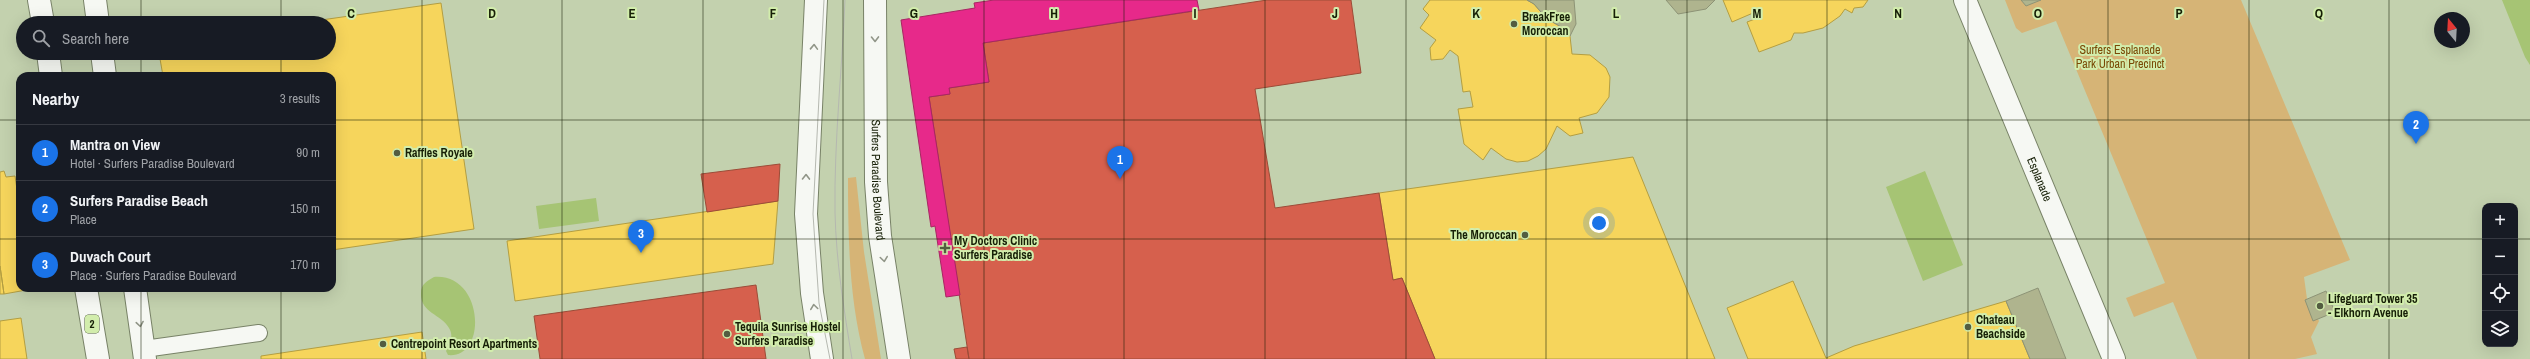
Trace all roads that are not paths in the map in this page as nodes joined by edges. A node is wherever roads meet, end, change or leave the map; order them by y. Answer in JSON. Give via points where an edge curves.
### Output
{"nodes":[{"id":1,"x":39,"y":0,"type":"edge"},
{"id":2,"x":95,"y":0,"type":"edge"},
{"id":3,"x":816,"y":0,"type":"edge"},
{"id":4,"x":875,"y":0,"type":"edge"},
{"id":5,"x":1965,"y":0,"type":"edge"},
{"id":6,"x":42,"y":16,"type":"edge"},
{"id":7,"x":97,"y":16,"type":"edge"},
{"id":8,"x":49,"y":60,"type":"edge"},
{"id":9,"x":103,"y":60,"type":"edge"},
{"id":10,"x":51,"y":72,"type":"edge"},
{"id":11,"x":104,"y":72,"type":"edge"},
{"id":12,"x":87,"y":292,"type":"edge"},
{"id":13,"x":136,"y":292,"type":"edge"},
{"id":14,"x":259,"y":333,"type":"dead end"},
{"id":15,"x":144,"y":354,"type":"edge"},
{"id":16,"x":98,"y":359,"type":"edge"},
{"id":17,"x":822,"y":359,"type":"edge"},
{"id":18,"x":899,"y":359,"type":"edge"},
{"id":19,"x":2114,"y":359,"type":"edge"}],
"edges":[{"from":1,"to":6,"type":"main road"},
{"from":2,"to":7,"type":"main road"},
{"from":17,"to":3,"type":"main road","one_way":true,"via":[[812,294],[806,214]]},
{"from":4,"to":18,"type":"main road","name":"Surfers Paradise Boulevard","one_way":true,"via":[[877,190],[880,236]]},
{"from":5,"to":19,"type":"main road","name":"Esplanade"},
{"from":8,"to":10,"type":"main road"},
{"from":9,"to":11,"type":"main road"},
{"from":12,"to":16,"type":"main road","number":"2"},
{"from":13,"to":15,"type":"main road","one_way":true},
{"from":14,"to":15,"type":"lane"}]}
